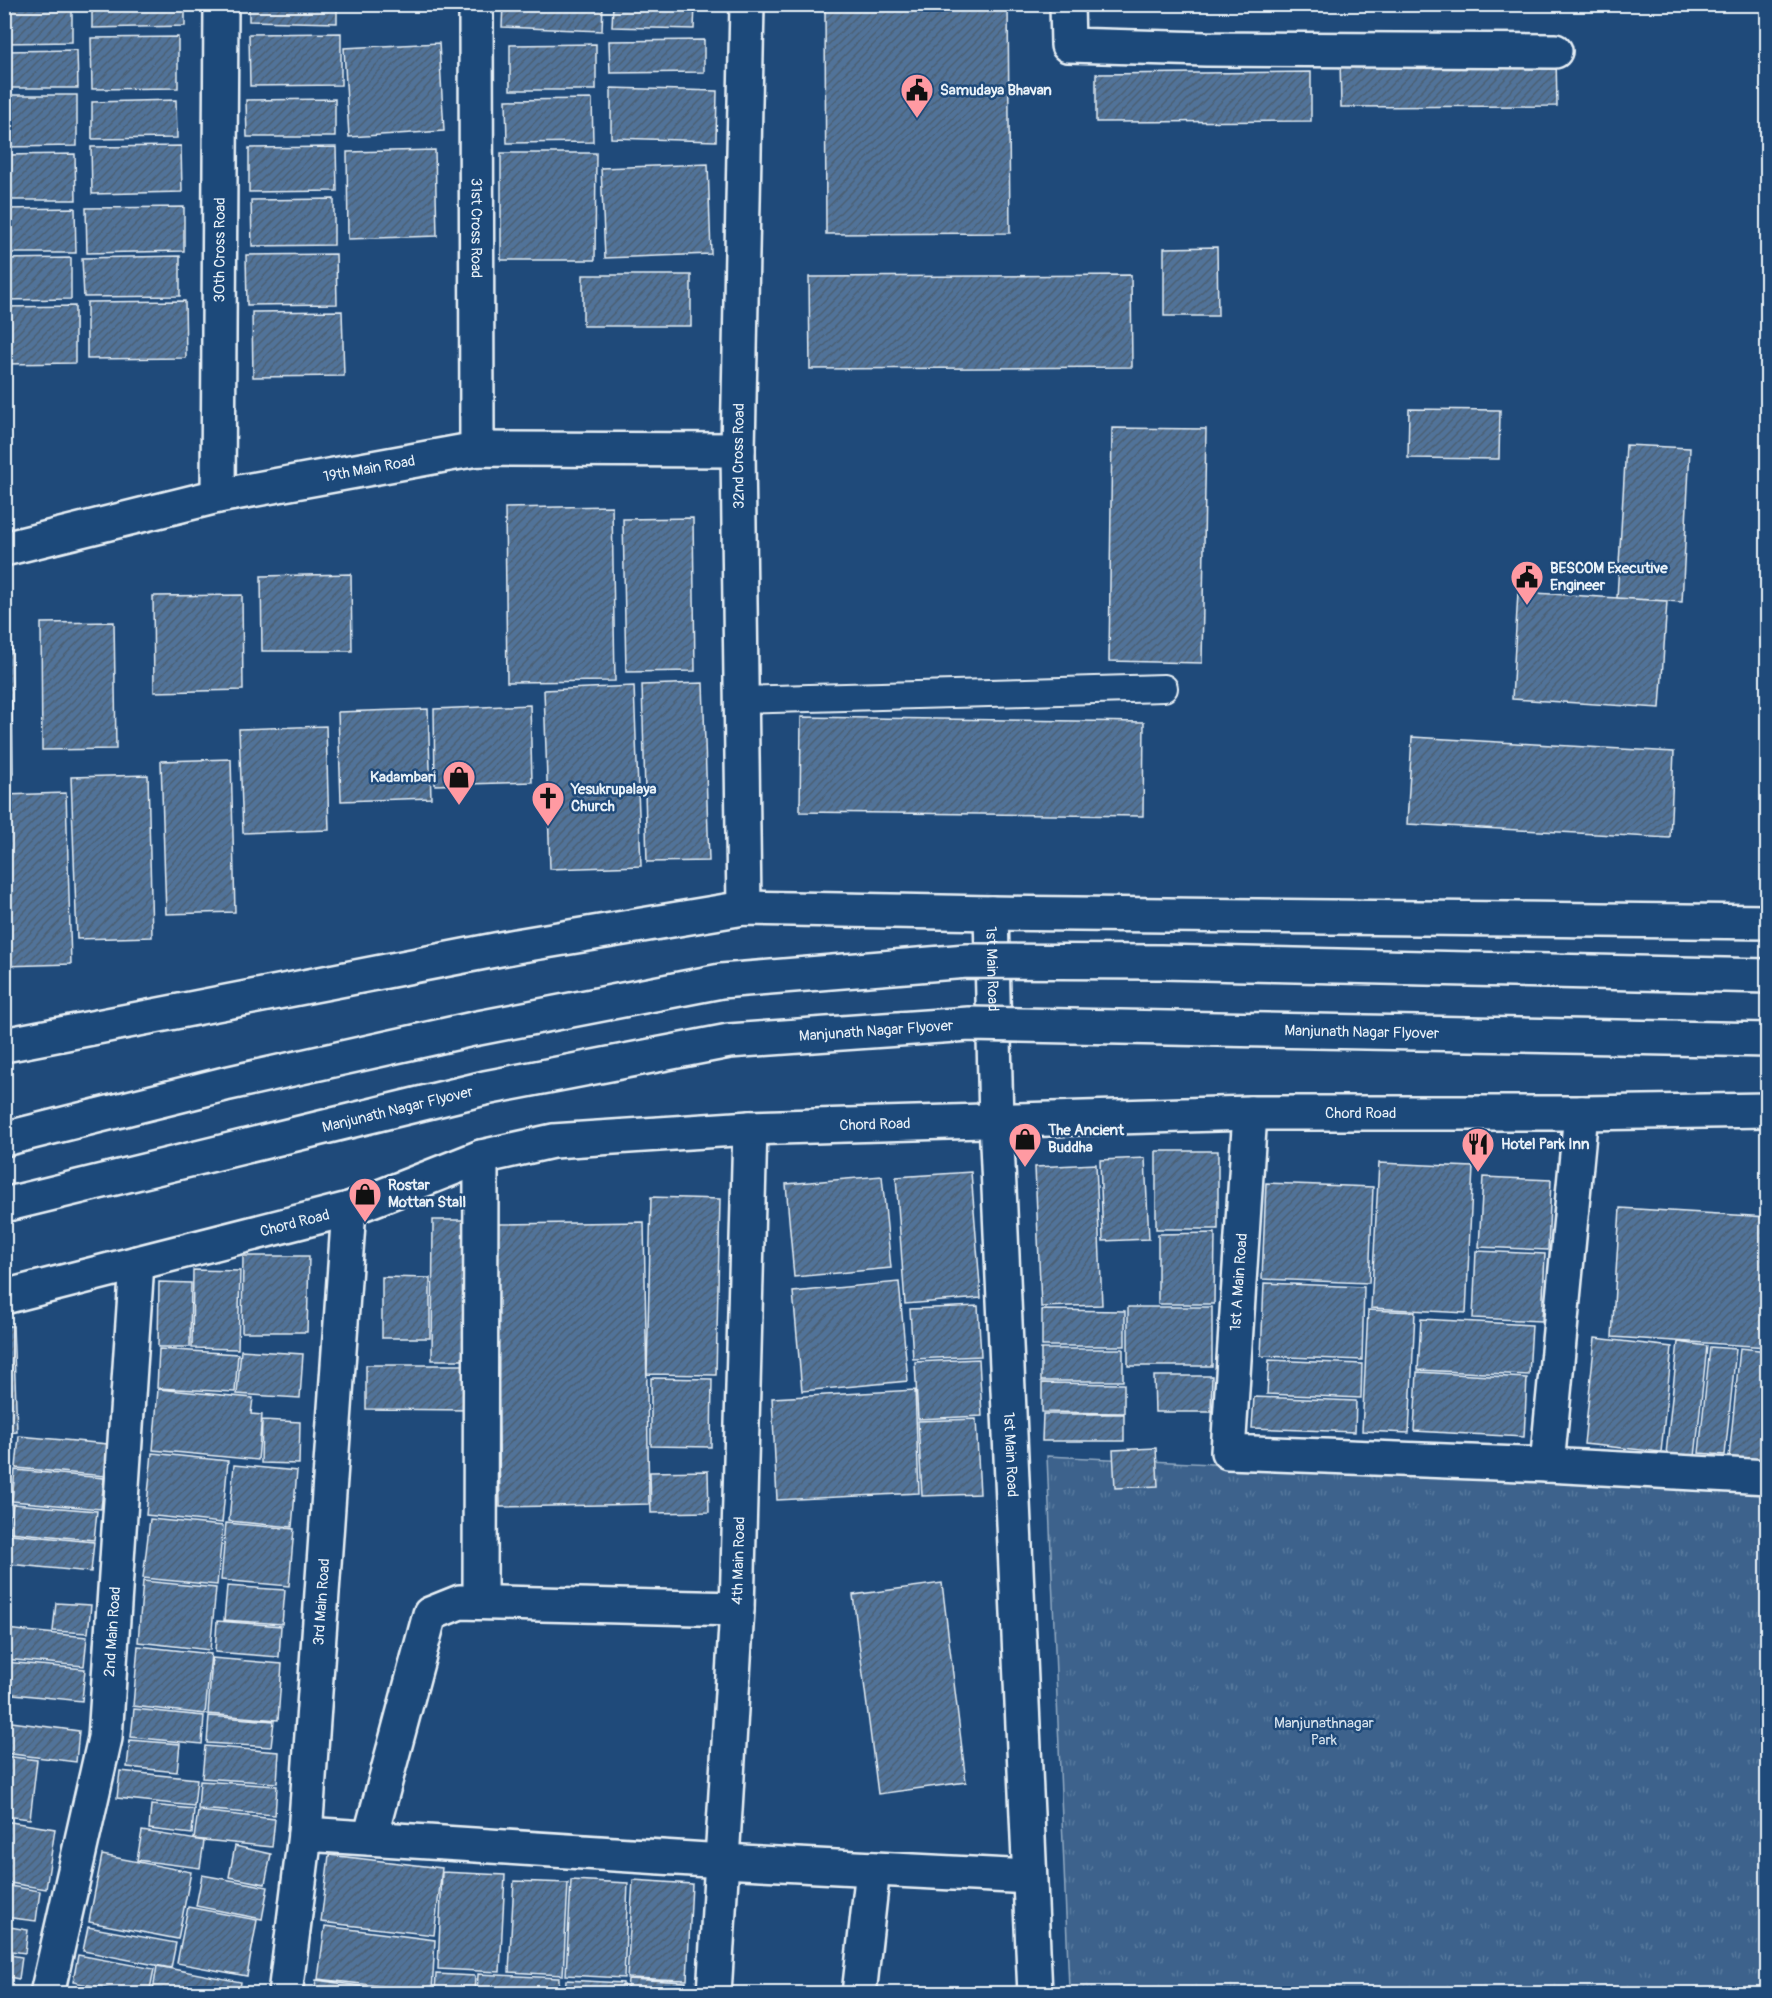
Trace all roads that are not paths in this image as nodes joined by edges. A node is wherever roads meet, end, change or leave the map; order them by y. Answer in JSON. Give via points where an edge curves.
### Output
{"nodes":[{"id":1,"x":221,"y":4,"type":"edge"},
{"id":2,"x":477,"y":4,"type":"edge"},
{"id":3,"x":747,"y":4,"type":"edge"},
{"id":4,"x":1067,"y":4,"type":"edge"},
{"id":5,"x":1555,"y":51,"type":"dead end"},
{"id":6,"x":477,"y":449,"type":"junction"},
{"id":7,"x":738,"y":450,"type":"junction"},
{"id":8,"x":218,"y":496,"type":"junction"},
{"id":9,"x":4,"y":549,"type":"edge"},
{"id":10,"x":1164,"y":688,"type":"dead end"},
{"id":11,"x":741,"y":700,"type":"junction"},
{"id":12,"x":744,"y":908,"type":"junction"},
{"id":13,"x":991,"y":913,"type":"junction"},
{"id":14,"x":1767,"y":922,"type":"edge"},
{"id":15,"x":1767,"y":976,"type":"edge"},
{"id":16,"x":1767,"y":1040,"type":"edge"},
{"id":17,"x":4,"y":1045,"type":"edge"},
{"id":18,"x":1767,"y":1110,"type":"edge"},
{"id":19,"x":1250,"y":1113,"type":"junction"},
{"id":20,"x":1581,"y":1113,"type":"junction"},
{"id":21,"x":996,"y":1121,"type":"junction"},
{"id":22,"x":750,"y":1128,"type":"junction"},
{"id":23,"x":4,"y":1139,"type":"edge"},
{"id":24,"x":481,"y":1157,"type":"junction"},
{"id":25,"x":4,"y":1205,"type":"edge"},
{"id":26,"x":349,"y":1209,"type":"junction"},
{"id":27,"x":137,"y":1263,"type":"junction"},
{"id":28,"x":4,"y":1297,"type":"edge"},
{"id":29,"x":1547,"y":1465,"type":"junction"},
{"id":30,"x":1767,"y":1477,"type":"edge"},
{"id":31,"x":480,"y":1602,"type":"junction"},
{"id":32,"x":737,"y":1609,"type":"junction"},
{"id":33,"x":305,"y":1834,"type":"junction"},
{"id":34,"x":370,"y":1838,"type":"junction"},
{"id":35,"x":723,"y":1861,"type":"junction"},
{"id":36,"x":873,"y":1869,"type":"junction"},
{"id":37,"x":1029,"y":1877,"type":"junction"},
{"id":38,"x":47,"y":1994,"type":"edge"},
{"id":39,"x":285,"y":1994,"type":"edge"},
{"id":40,"x":714,"y":1994,"type":"edge"},
{"id":41,"x":859,"y":1994,"type":"edge"},
{"id":42,"x":1035,"y":1994,"type":"edge"}],
"edges":[{"from":1,"to":8,"type":"street","name":"30th Cross Road"},
{"from":2,"to":6,"type":"street","name":"31st Cross Road"},
{"from":3,"to":7,"type":"street","name":"32nd Cross Road"},
{"from":4,"to":5,"type":"street","via":[[1068,45]]},
{"from":6,"to":7,"type":"street","name":"19th Main Road"},
{"from":6,"to":8,"type":"street","name":"19th Main Road"},
{"from":7,"to":11,"type":"street","name":"32nd Cross Road"},
{"from":8,"to":9,"type":"street","name":"19th Main Road"},
{"from":10,"to":11,"type":"lane"},
{"from":11,"to":12,"type":"street","name":"32nd Cross Road"},
{"from":12,"to":13,"type":"street"},
{"from":12,"to":17,"type":"street","via":[[516,946]]},
{"from":13,"to":14,"type":"street"},
{"from":13,"to":21,"type":"street","name":"1st Main Road"},
{"from":15,"to":23,"type":"street","bridge":true,"via":[[967,961],[721,981],[473,1029],[225,1084]]},
{"from":16,"to":25,"type":"street","name":"Manjunath Nagar Flyover","bridge":true,"via":[[969,1024],[729,1041],[485,1088]]},
{"from":18,"to":20,"type":"street","name":"Chord Road"},
{"from":19,"to":20,"type":"street","name":"Chord Road"},
{"from":19,"to":21,"type":"street","name":"Chord Road"},
{"from":19,"to":29,"type":"street","name":"1st A Main Road","via":[[1228,1452]]},
{"from":20,"to":29,"type":"street"},
{"from":21,"to":22,"type":"street","name":"Chord Road"},
{"from":21,"to":37,"type":"street","name":"1st Main Road"},
{"from":22,"to":24,"type":"street","name":"Chord Road","via":[[553,1142]]},
{"from":22,"to":32,"type":"street","name":"4th Main Road"},
{"from":24,"to":26,"type":"street","name":"Chord Road"},
{"from":24,"to":31,"type":"street"},
{"from":26,"to":27,"type":"street","name":"Chord Road"},
{"from":26,"to":33,"type":"street","name":"3rd Main Road"},
{"from":27,"to":28,"type":"street","name":"Chord Road"},
{"from":27,"to":38,"type":"street","name":"2nd Main Road","via":[[105,1738]]},
{"from":29,"to":30,"type":"street"},
{"from":31,"to":32,"type":"street"},
{"from":31,"to":34,"type":"street","via":[[460,1602],[430,1614]]},
{"from":32,"to":35,"type":"street","name":"4th Main Road"},
{"from":33,"to":34,"type":"street"},
{"from":33,"to":39,"type":"street","name":"3rd Main Road"},
{"from":34,"to":35,"type":"street"},
{"from":35,"to":36,"type":"street"},
{"from":35,"to":40,"type":"street","name":"4th Main Road"},
{"from":36,"to":37,"type":"street"},
{"from":36,"to":41,"type":"street"},
{"from":37,"to":42,"type":"street","name":"1st Main Road"}]}
